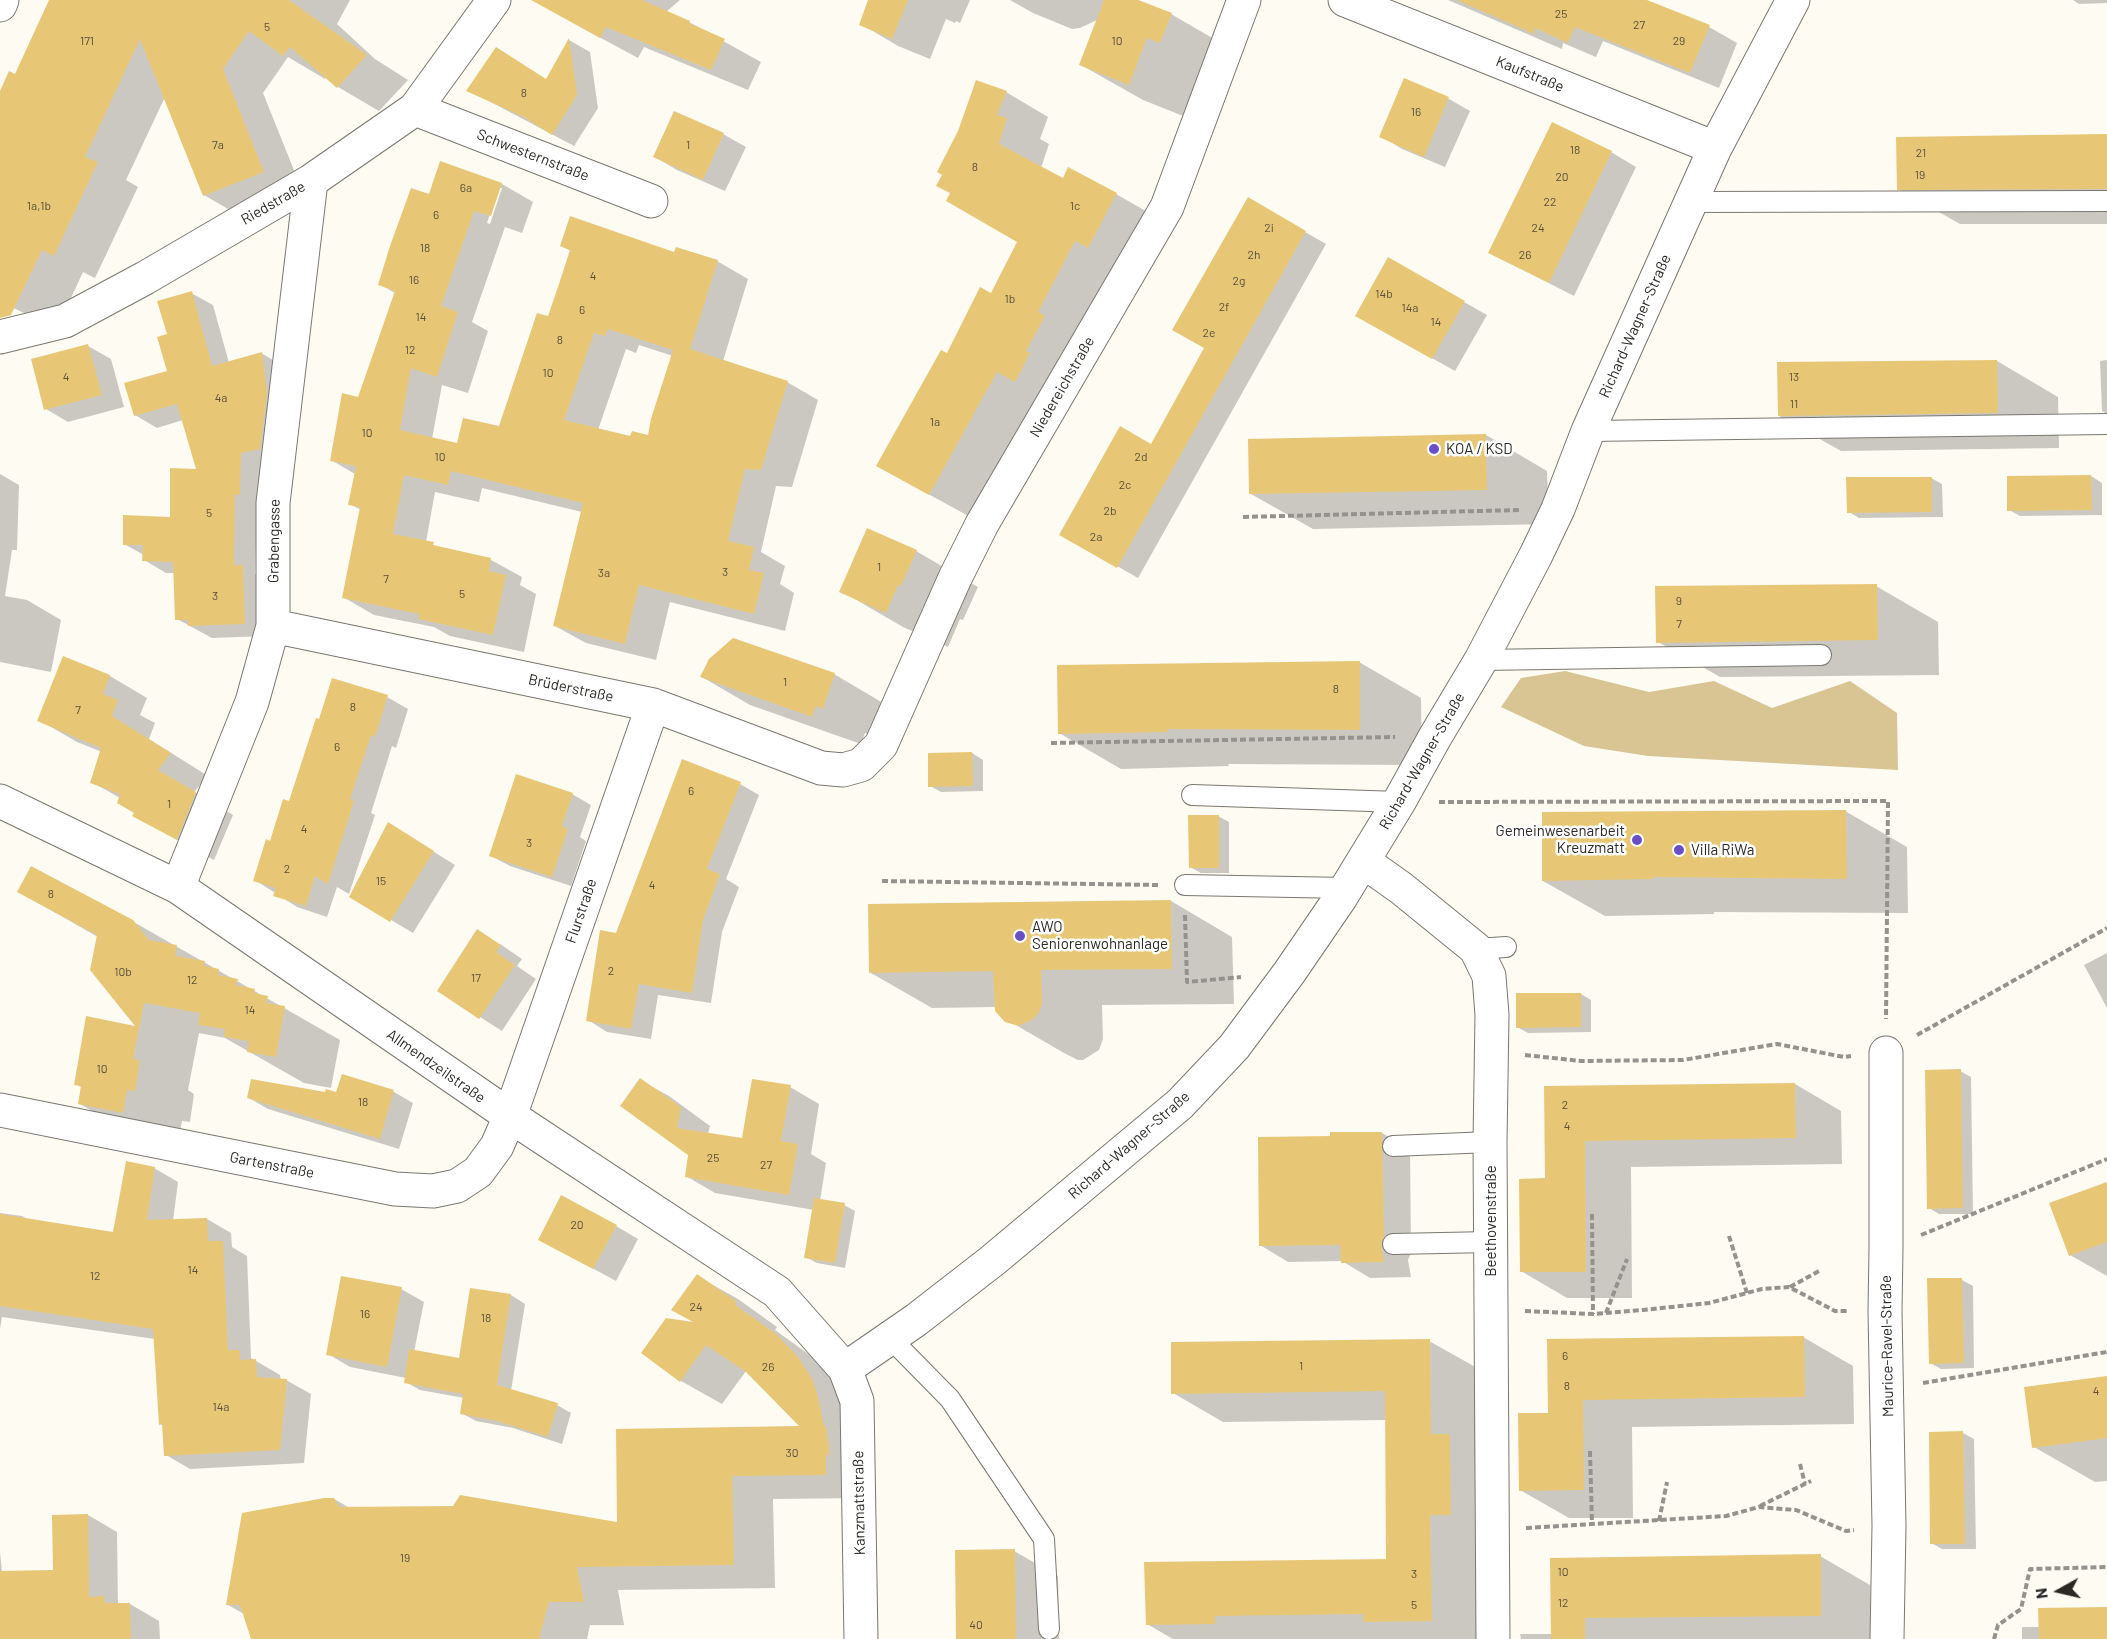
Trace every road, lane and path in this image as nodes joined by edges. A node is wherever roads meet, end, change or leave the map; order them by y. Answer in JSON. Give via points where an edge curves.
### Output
{"nodes":[{"id":1,"x":2,"y":0,"type":"edge"},
{"id":2,"x":494,"y":0,"type":"edge"},
{"id":3,"x":1244,"y":0,"type":"edge"},
{"id":4,"x":1345,"y":0,"type":"edge"},
{"id":5,"x":1793,"y":0,"type":"edge"},
{"id":6,"x":0,"y":5,"type":"edge"},
{"id":7,"x":416,"y":109,"type":"junction"},
{"id":8,"x":1715,"y":148,"type":"junction"},
{"id":9,"x":311,"y":181,"type":"junction"},
{"id":10,"x":651,"y":201,"type":"dead end"},
{"id":11,"x":2107,"y":201,"type":"edge"},
{"id":12,"x":1691,"y":202,"type":"junction"},
{"id":13,"x":0,"y":337,"type":"edge"},
{"id":14,"x":2107,"y":424,"type":"edge"},
{"id":15,"x":1588,"y":431,"type":"junction"},
{"id":16,"x":1558,"y":509,"type":"junction"},
{"id":17,"x":1243,"y":517,"type":"dead end"},
{"id":18,"x":273,"y":626,"type":"junction"},
{"id":19,"x":1821,"y":655,"type":"dead end"},
{"id":20,"x":1481,"y":660,"type":"junction"},
{"id":21,"x":653,"y":705,"type":"junction"},
{"id":22,"x":1435,"y":737,"type":"junction"},
{"id":23,"x":1052,"y":743,"type":"dead end"},
{"id":24,"x":861,"y":765,"type":"joint"},
{"id":25,"x":1192,"y":795,"type":"dead end"},
{"id":26,"x":0,"y":801,"type":"edge"},
{"id":27,"x":1399,"y":802,"type":"junction"},
{"id":28,"x":1355,"y":874,"type":"junction"},
{"id":29,"x":882,"y":881,"type":"dead end"},
{"id":30,"x":1185,"y":885,"type":"junction"},
{"id":31,"x":178,"y":887,"type":"junction"},
{"id":32,"x":2107,"y":928,"type":"edge"},
{"id":33,"x":1289,"y":973,"type":"junction"},
{"id":34,"x":1492,"y":1052,"type":"junction"},
{"id":35,"x":1886,"y":1053,"type":"junction"},
{"id":36,"x":0,"y":1110,"type":"edge"},
{"id":37,"x":510,"y":1116,"type":"junction"},
{"id":38,"x":1491,"y":1142,"type":"junction"},
{"id":39,"x":1393,"y":1146,"type":"dead end"},
{"id":40,"x":2107,"y":1159,"type":"edge"},
{"id":41,"x":1592,"y":1214,"type":"dead end"},
{"id":42,"x":1729,"y":1236,"type":"dead end"},
{"id":43,"x":1491,"y":1242,"type":"junction"},
{"id":44,"x":1394,"y":1244,"type":"dead end"},
{"id":45,"x":1887,"y":1248,"type":"junction"},
{"id":46,"x":1627,"y":1259,"type":"dead end"},
{"id":47,"x":1819,"y":1271,"type":"dead end"},
{"id":48,"x":1789,"y":1287,"type":"junction"},
{"id":49,"x":1747,"y":1293,"type":"junction"},
{"id":50,"x":1491,"y":1310,"type":"junction"},
{"id":51,"x":1885,"y":1311,"type":"junction"},
{"id":52,"x":1606,"y":1313,"type":"junction"},
{"id":53,"x":1593,"y":1314,"type":"junction"},
{"id":54,"x":890,"y":1338,"type":"junction"},
{"id":55,"x":2107,"y":1352,"type":"edge"},
{"id":56,"x":845,"y":1369,"type":"junction"},
{"id":57,"x":1887,"y":1389,"type":"junction"},
{"id":58,"x":1590,"y":1451,"type":"dead end"},
{"id":59,"x":1800,"y":1464,"type":"dead end"},
{"id":60,"x":1811,"y":1481,"type":"dead end"},
{"id":61,"x":1667,"y":1482,"type":"dead end"},
{"id":62,"x":1805,"y":1484,"type":"junction"},
{"id":63,"x":1760,"y":1507,"type":"junction"},
{"id":64,"x":1659,"y":1521,"type":"junction"},
{"id":65,"x":1592,"y":1525,"type":"junction"},
{"id":66,"x":1889,"y":1526,"type":"junction"},
{"id":67,"x":1492,"y":1530,"type":"junction"},
{"id":68,"x":2107,"y":1567,"type":"edge"},
{"id":69,"x":1049,"y":1629,"type":"dead end"},
{"id":70,"x":861,"y":1639,"type":"edge"},
{"id":71,"x":1493,"y":1639,"type":"edge"},
{"id":72,"x":1887,"y":1639,"type":"edge"},
{"id":73,"x":1994,"y":1639,"type":"edge"}],
"edges":[{"from":1,"to":6,"type":"street"},
{"from":2,"to":7,"type":"street","name":"Riedstraße"},
{"from":3,"to":24,"type":"street","name":"Niedereichstraße","via":[[1167,207],[982,524],[881,745]]},
{"from":4,"to":8,"type":"street","name":"Kaufstraße"},
{"from":5,"to":8,"type":"street","name":"Richard-Wagner-Straße"},
{"from":7,"to":9,"type":"street","name":"Riedstraße"},
{"from":7,"to":10,"type":"street","name":"Schwesternstraße"},
{"from":8,"to":12,"type":"street","name":"Richard-Wagner-Straße"},
{"from":9,"to":13,"type":"street","name":"Riedstraße","via":[[65,321]]},
{"from":9,"to":18,"type":"street","name":"Grabengasse","via":[[273,503]]},
{"from":11,"to":12,"type":"lane"},
{"from":12,"to":15,"type":"street","name":"Richard-Wagner-Straße"},
{"from":14,"to":15,"type":"lane"},
{"from":15,"to":16,"type":"street","name":"Richard-Wagner-Straße"},
{"from":16,"to":17,"type":"path"},
{"from":16,"to":20,"type":"street","name":"Richard-Wagner-Straße"},
{"from":18,"to":21,"type":"street","name":"Brüderstraße"},
{"from":18,"to":31,"type":"street","name":"Grabengasse","via":[[252,702]]},
{"from":19,"to":20,"type":"lane"},
{"from":20,"to":22,"type":"street","name":"Richard-Wagner-Straße"},
{"from":21,"to":24,"type":"street","name":"Brüderstraße","via":[[821,768],[843,771]]},
{"from":21,"to":37,"type":"street","name":"Flurstraße"},
{"from":22,"to":23,"type":"path"},
{"from":22,"to":27,"type":"street","name":"Richard-Wagner-Straße"},
{"from":25,"to":27,"type":"lane"},
{"from":26,"to":31,"type":"street","name":"Allmendzeilstraße"},
{"from":27,"to":28,"type":"street","name":"Richard-Wagner-Straße"},
{"from":27,"to":35,"type":"path","via":[[1888,801]]},
{"from":28,"to":30,"type":"lane"},
{"from":28,"to":33,"type":"street","name":"Richard-Wagner-Straße"},
{"from":28,"to":34,"type":"street","name":"Beethovenstraße","via":[[1401,888],[1491,948]]},
{"from":29,"to":30,"type":"path"},
{"from":30,"to":33,"type":"path","via":[[1187,982]]},
{"from":31,"to":37,"type":"street","name":"Allmendzeilstraße"},
{"from":32,"to":35,"type":"path"},
{"from":33,"to":54,"type":"street","name":"Richard-Wagner-Straße","via":[[1233,1047],[1180,1104],[992,1261]]},
{"from":34,"to":35,"type":"path","via":[[1581,1061],[1683,1060],[1778,1044],[1844,1056]]},
{"from":34,"to":38,"type":"street","name":"Beethovenstraße"},
{"from":35,"to":45,"type":"street","name":"Maurice-Ravel-Straße"},
{"from":36,"to":37,"type":"street","name":"Gartenstraße","via":[[395,1189],[433,1191],[457,1185],[478,1172],[497,1146]]},
{"from":37,"to":56,"type":"street","name":"Allmendzeilstraße","via":[[777,1292]]},
{"from":38,"to":39,"type":"lane"},
{"from":38,"to":43,"type":"street","name":"Beethovenstraße"},
{"from":40,"to":45,"type":"path"},
{"from":41,"to":53,"type":"path"},
{"from":42,"to":49,"type":"path"},
{"from":43,"to":44,"type":"lane"},
{"from":43,"to":50,"type":"street","name":"Beethovenstraße"},
{"from":45,"to":51,"type":"street","name":"Maurice-Ravel-Straße"},
{"from":46,"to":52,"type":"path"},
{"from":47,"to":48,"type":"path"},
{"from":48,"to":49,"type":"path"},
{"from":48,"to":51,"type":"path","via":[[1835,1311]]},
{"from":49,"to":52,"type":"path","via":[[1709,1303]]},
{"from":50,"to":53,"type":"path"},
{"from":50,"to":67,"type":"street","name":"Beethovenstraße"},
{"from":51,"to":57,"type":"street","name":"Maurice-Ravel-Straße"},
{"from":52,"to":53,"type":"path"},
{"from":54,"to":56,"type":"street","name":"Richard-Wagner-Straße"},
{"from":54,"to":69,"type":"lane","via":[[950,1399],[1044,1539]]},
{"from":55,"to":57,"type":"path"},
{"from":56,"to":70,"type":"street","name":"Kanzmattstraße","via":[[857,1401]]},
{"from":57,"to":66,"type":"street","name":"Maurice-Ravel-Straße"},
{"from":58,"to":65,"type":"path"},
{"from":59,"to":62,"type":"path"},
{"from":60,"to":62,"type":"path"},
{"from":61,"to":64,"type":"path"},
{"from":62,"to":63,"type":"path"},
{"from":63,"to":64,"type":"path","via":[[1726,1516]]},
{"from":63,"to":66,"type":"path","via":[[1796,1510],[1846,1532]]},
{"from":64,"to":65,"type":"path"},
{"from":65,"to":67,"type":"path"},
{"from":66,"to":72,"type":"street","name":"Maurice-Ravel-Straße"},
{"from":67,"to":71,"type":"street","name":"Beethovenstraße"},
{"from":68,"to":73,"type":"path","via":[[2030,1569],[2021,1609],[1998,1625]]}]}
